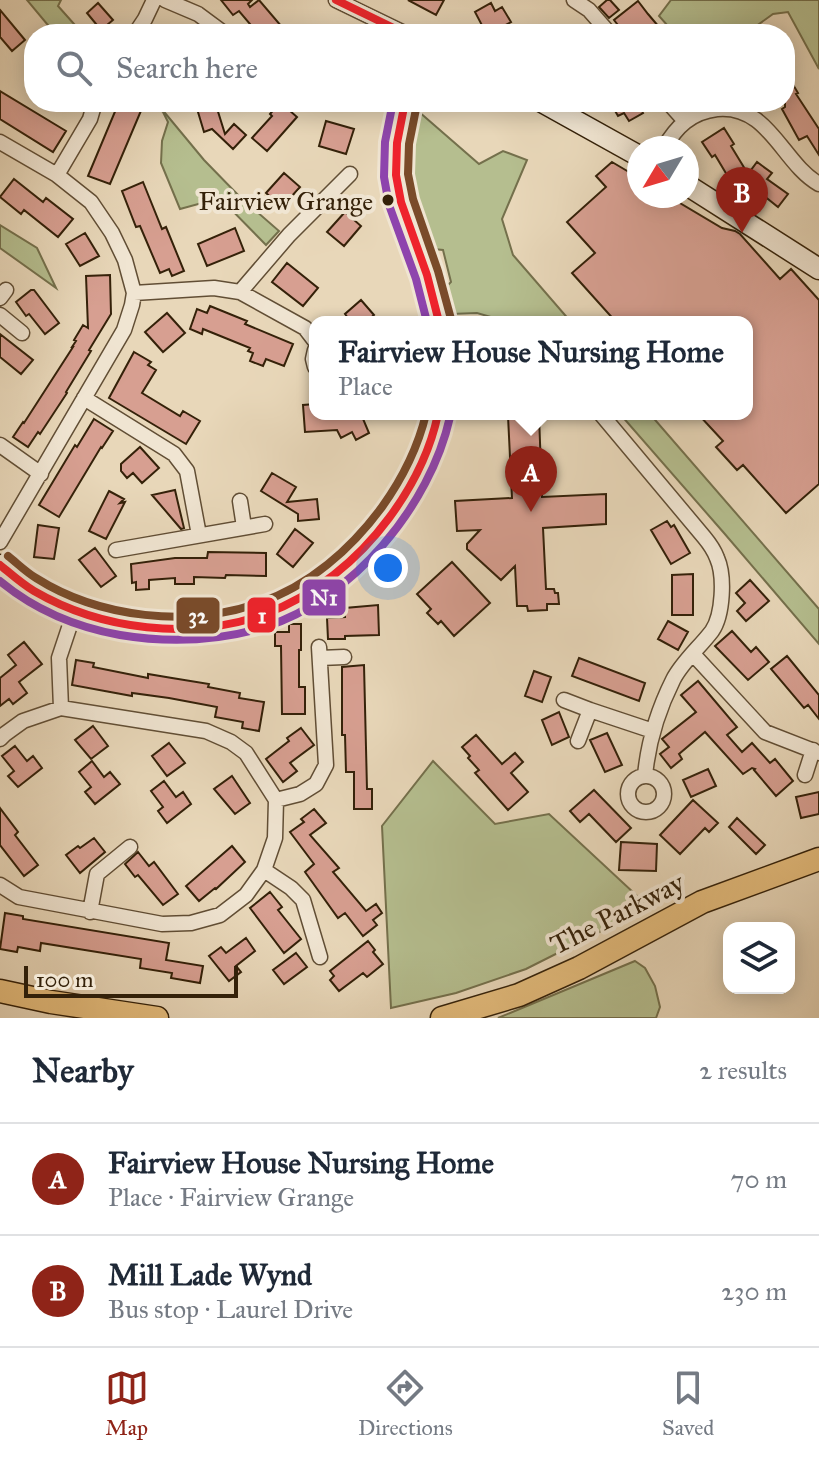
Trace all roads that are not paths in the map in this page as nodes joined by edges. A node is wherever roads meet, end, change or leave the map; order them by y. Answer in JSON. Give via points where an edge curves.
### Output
{"nodes":[{"id":1,"x":154,"y":0,"type":"edge"},
{"id":2,"x":165,"y":0,"type":"edge"},
{"id":3,"x":336,"y":0,"type":"edge"},
{"id":4,"x":574,"y":0,"type":"edge"},
{"id":5,"x":142,"y":24,"type":"edge"},
{"id":6,"x":212,"y":24,"type":"edge"},
{"id":7,"x":385,"y":24,"type":"edge"},
{"id":8,"x":601,"y":24,"type":"edge"},
{"id":9,"x":90,"y":112,"type":"edge"},
{"id":10,"x":403,"y":112,"type":"edge"},
{"id":11,"x":560,"y":112,"type":"edge"},
{"id":12,"x":677,"y":112,"type":"edge"},
{"id":13,"x":700,"y":112,"type":"edge"},
{"id":14,"x":741,"y":112,"type":"edge"},
{"id":15,"x":685,"y":121,"type":"junction"},
{"id":16,"x":671,"y":136,"type":"edge"},
{"id":17,"x":0,"y":142,"type":"edge"},
{"id":18,"x":627,"y":149,"type":"edge"},
{"id":19,"x":350,"y":174,"type":"dead end"},
{"id":20,"x":57,"y":175,"type":"junction"},
{"id":21,"x":819,"y":184,"type":"edge"},
{"id":22,"x":699,"y":193,"type":"edge"},
{"id":23,"x":819,"y":269,"type":"edge"},
{"id":24,"x":240,"y":292,"type":"junction"},
{"id":25,"x":134,"y":293,"type":"junction"},
{"id":26,"x":0,"y":315,"type":"edge"},
{"id":27,"x":437,"y":316,"type":"edge"},
{"id":28,"x":22,"y":333,"type":"dead end"},
{"id":29,"x":309,"y":333,"type":"edge"},
{"id":30,"x":84,"y":398,"type":"junction"},
{"id":31,"x":436,"y":420,"type":"edge"},
{"id":32,"x":606,"y":420,"type":"edge"},
{"id":33,"x":0,"y":445,"type":"edge"},
{"id":34,"x":41,"y":474,"type":"junction"},
{"id":35,"x":240,"y":501,"type":"dead end"},
{"id":36,"x":265,"y":524,"type":"dead end"},
{"id":37,"x":244,"y":527,"type":"junction"},
{"id":38,"x":199,"y":535,"type":"junction"},
{"id":39,"x":0,"y":542,"type":"edge"},
{"id":40,"x":116,"y":550,"type":"dead end"},
{"id":41,"x":0,"y":565,"type":"edge"},
{"id":42,"x":75,"y":610,"type":"junction"},
{"id":43,"x":693,"y":654,"type":"junction"},
{"id":44,"x":344,"y":657,"type":"dead end"},
{"id":45,"x":564,"y":700,"type":"dead end"},
{"id":46,"x":61,"y":708,"type":"junction"},
{"id":47,"x":590,"y":710,"type":"junction"},
{"id":48,"x":653,"y":731,"type":"junction"},
{"id":49,"x":0,"y":739,"type":"edge"},
{"id":50,"x":578,"y":741,"type":"dead end"},
{"id":51,"x":816,"y":751,"type":"edge"},
{"id":52,"x":805,"y":775,"type":"dead end"},
{"id":53,"x":645,"y":776,"type":"dead end"},
{"id":54,"x":276,"y":800,"type":"junction"},
{"id":55,"x":130,"y":847,"type":"dead end"},
{"id":56,"x":819,"y":859,"type":"edge"},
{"id":57,"x":264,"y":870,"type":"junction"},
{"id":58,"x":0,"y":885,"type":"edge"},
{"id":59,"x":90,"y":912,"type":"junction"},
{"id":60,"x":320,"y":957,"type":"dead end"},
{"id":61,"x":0,"y":991,"type":"edge"},
{"id":62,"x":157,"y":1018,"type":"edge"},
{"id":63,"x":442,"y":1018,"type":"edge"}],
"edges":[{"from":1,"to":5,"type":"street"},
{"from":2,"to":6,"type":"street"},
{"from":3,"to":7,"type":"street"},
{"from":4,"to":8,"type":"street"},
{"from":9,"to":20,"type":"street"},
{"from":10,"to":27,"type":"street","via":[[396,175]]},
{"from":11,"to":18,"type":"street"},
{"from":12,"to":15,"type":"street"},
{"from":13,"to":15,"type":"street"},
{"from":14,"to":21,"type":"street","via":[[767,130]]},
{"from":15,"to":16,"type":"street"},
{"from":17,"to":20,"type":"street"},
{"from":19,"to":24,"type":"street"},
{"from":20,"to":25,"type":"street","via":[[91,202],[112,233]]},
{"from":22,"to":23,"type":"street"},
{"from":24,"to":25,"type":"street","via":[[214,288]]},
{"from":24,"to":29,"type":"street"},
{"from":25,"to":30,"type":"street","via":[[124,330]]},
{"from":26,"to":28,"type":"street"},
{"from":30,"to":34,"type":"street"},
{"from":30,"to":38,"type":"street","via":[[174,454],[187,471]]},
{"from":31,"to":42,"type":"street","via":[[417,473],[385,525],[327,580],[301,597],[243,621],[200,626],[161,628],[107,621]]},
{"from":32,"to":43,"type":"street","via":[[717,558],[721,603],[715,627]]},
{"from":33,"to":34,"type":"street"},
{"from":34,"to":39,"type":"street"},
{"from":35,"to":37,"type":"street"},
{"from":36,"to":37,"type":"street"},
{"from":37,"to":38,"type":"street"},
{"from":38,"to":40,"type":"street"},
{"from":41,"to":42,"type":"street","via":[[35,591]]},
{"from":42,"to":46,"type":"street","via":[[59,658]]},
{"from":43,"to":48,"type":"street","via":[[674,677]]},
{"from":43,"to":51,"type":"street","via":[[765,732]]},
{"from":44,"to":54,"type":"street","via":[[320,652],[326,765],[316,784]]},
{"from":45,"to":47,"type":"street"},
{"from":46,"to":49,"type":"street","via":[[23,721]]},
{"from":46,"to":54,"type":"street","via":[[206,731],[246,753]]},
{"from":47,"to":48,"type":"street"},
{"from":47,"to":50,"type":"street"},
{"from":48,"to":53,"type":"street"},
{"from":51,"to":52,"type":"street"},
{"from":54,"to":57,"type":"street","via":[[275,838]]},
{"from":55,"to":59,"type":"street","via":[[97,874]]},
{"from":56,"to":63,"type":"main road","name":"The Parkway","via":[[702,902],[519,995]]},
{"from":57,"to":59,"type":"street","via":[[246,895],[220,915],[191,923],[162,924]]},
{"from":57,"to":60,"type":"street","via":[[303,900]]},
{"from":58,"to":59,"type":"street","via":[[19,897]]},
{"from":61,"to":62,"type":"main road"}]}
